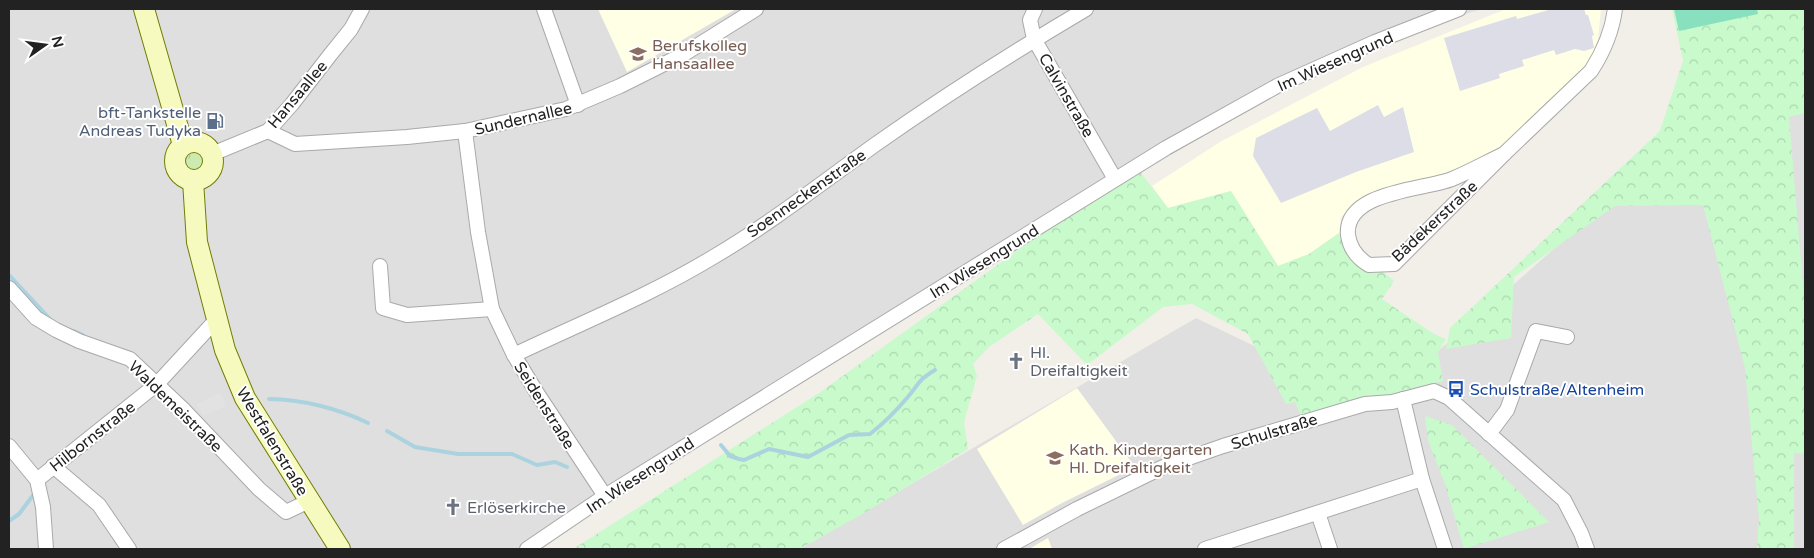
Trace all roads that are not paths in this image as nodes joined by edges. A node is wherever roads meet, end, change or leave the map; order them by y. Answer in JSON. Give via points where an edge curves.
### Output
{"nodes":[{"id":1,"x":144,"y":9,"type":"edge"},
{"id":2,"x":362,"y":9,"type":"edge"},
{"id":3,"x":544,"y":9,"type":"edge"},
{"id":4,"x":756,"y":9,"type":"edge"},
{"id":5,"x":1035,"y":9,"type":"edge"},
{"id":6,"x":1086,"y":9,"type":"edge"},
{"id":7,"x":1459,"y":9,"type":"edge"},
{"id":8,"x":1615,"y":9,"type":"edge"},
{"id":9,"x":1034,"y":39,"type":"junction"},
{"id":10,"x":578,"y":105,"type":"junction"},
{"id":11,"x":465,"y":130,"type":"junction"},
{"id":12,"x":268,"y":131,"type":"junction"},
{"id":13,"x":183,"y":145,"type":"junction"},
{"id":14,"x":212,"y":154,"type":"junction"},
{"id":15,"x":1504,"y":154,"type":"junction"},
{"id":16,"x":1115,"y":179,"type":"junction"},
{"id":17,"x":193,"y":181,"type":"junction"},
{"id":18,"x":380,"y":266,"type":"dead end"},
{"id":19,"x":9,"y":288,"type":"edge"},
{"id":20,"x":492,"y":309,"type":"junction"},
{"id":21,"x":216,"y":320,"type":"junction"},
{"id":22,"x":1567,"y":337,"type":"dead end"},
{"id":23,"x":514,"y":355,"type":"junction"},
{"id":24,"x":157,"y":384,"type":"junction"},
{"id":25,"x":1403,"y":399,"type":"junction"},
{"id":26,"x":1489,"y":434,"type":"junction"},
{"id":27,"x":9,"y":446,"type":"edge"},
{"id":28,"x":53,"y":466,"type":"junction"},
{"id":29,"x":1422,"y":478,"type":"junction"},
{"id":30,"x":37,"y":480,"type":"junction"},
{"id":31,"x":605,"y":496,"type":"junction"},
{"id":32,"x":310,"y":501,"type":"junction"},
{"id":33,"x":1318,"y":513,"type":"junction"},
{"id":34,"x":46,"y":549,"type":"edge"},
{"id":35,"x":129,"y":549,"type":"edge"},
{"id":36,"x":340,"y":549,"type":"edge"},
{"id":37,"x":527,"y":549,"type":"edge"},
{"id":38,"x":1004,"y":549,"type":"edge"},
{"id":39,"x":1205,"y":549,"type":"edge"},
{"id":40,"x":1330,"y":549,"type":"edge"},
{"id":41,"x":1445,"y":549,"type":"edge"},
{"id":42,"x":1587,"y":549,"type":"edge"}],
"edges":[{"from":1,"to":13,"type":"main road"},
{"from":2,"to":12,"type":"street","name":"Hansaallee","via":[[336,49]]},
{"from":3,"to":10,"type":"street"},
{"from":4,"to":10,"type":"street","name":"Sundernallee","via":[[684,54]]},
{"from":5,"to":9,"type":"street","name":"Calvinstraße","via":[[1030,20]]},
{"from":6,"to":9,"type":"street","name":"Soenneckenstraße"},
{"from":7,"to":16,"type":"street","name":"Im Wiesengrund","via":[[1277,86]]},
{"from":8,"to":15,"type":"street","name":"Bädekerstraße","via":[[1610,35],[1591,70]]},
{"from":9,"to":16,"type":"street","name":"Calvinstraße"},
{"from":9,"to":23,"type":"street","name":"Soenneckenstraße","via":[[714,256],[660,286]]},
{"from":10,"to":11,"type":"street","name":"Sundernallee"},
{"from":11,"to":12,"type":"street","name":"Sundernallee","via":[[295,144]]},
{"from":11,"to":20,"type":"street","name":"Seidenstraße"},
{"from":12,"to":14,"type":"street","name":"Hansaallee"},
{"from":13,"to":14,"type":"main road","via":[[199,143]]},
{"from":13,"to":17,"type":"main road","via":[[176,154],[175,166],[181,176]]},
{"from":14,"to":17,"type":"main road","via":[[210,172]]},
{"from":15,"to":15,"type":"street","name":"Bädekerstraße","via":[[1450,180],[1375,199],[1355,214],[1350,223],[1349,243],[1354,253],[1369,265],[1394,264]]},
{"from":16,"to":31,"type":"street","name":"Im Wiesengrund"},
{"from":17,"to":21,"type":"main road","name":"Westfalenstraße","via":[[197,242]]},
{"from":18,"to":20,"type":"street","via":[[383,308],[407,315]]},
{"from":19,"to":24,"type":"street","name":"Waldemeistraße","via":[[36,318],[78,341],[130,359]]},
{"from":20,"to":23,"type":"street","name":"Seidenstraße"},
{"from":21,"to":24,"type":"street","name":"Hilbornstraße"},
{"from":21,"to":32,"type":"main road","name":"Westfalenstraße","via":[[245,398]]},
{"from":22,"to":26,"type":"street","via":[[1536,331],[1507,410]]},
{"from":23,"to":31,"type":"street","name":"Seidenstraße","via":[[536,394]]},
{"from":24,"to":28,"type":"street","name":"Hilbornstraße"},
{"from":24,"to":32,"type":"street","name":"Waldemeistraße","via":[[286,512]]},
{"from":25,"to":26,"type":"street","name":"Schulstraße","via":[[1424,392],[1445,395]]},
{"from":25,"to":29,"type":"street"},
{"from":25,"to":38,"type":"street","name":"Schulstraße","via":[[1338,411],[1163,467],[1078,508]]},
{"from":26,"to":42,"type":"street","name":"Schulstraße","via":[[1564,500]]},
{"from":27,"to":30,"type":"street"},
{"from":28,"to":30,"type":"street","name":"Hilbornstraße"},
{"from":28,"to":35,"type":"street","via":[[99,505]]},
{"from":29,"to":33,"type":"street"},
{"from":29,"to":41,"type":"street"},
{"from":30,"to":34,"type":"street","name":"Hilbornstraße"},
{"from":31,"to":37,"type":"street","name":"Im Wiesengrund"},
{"from":32,"to":36,"type":"main road","name":"Westfalenstraße"},
{"from":33,"to":39,"type":"street"},
{"from":33,"to":40,"type":"street"}]}
